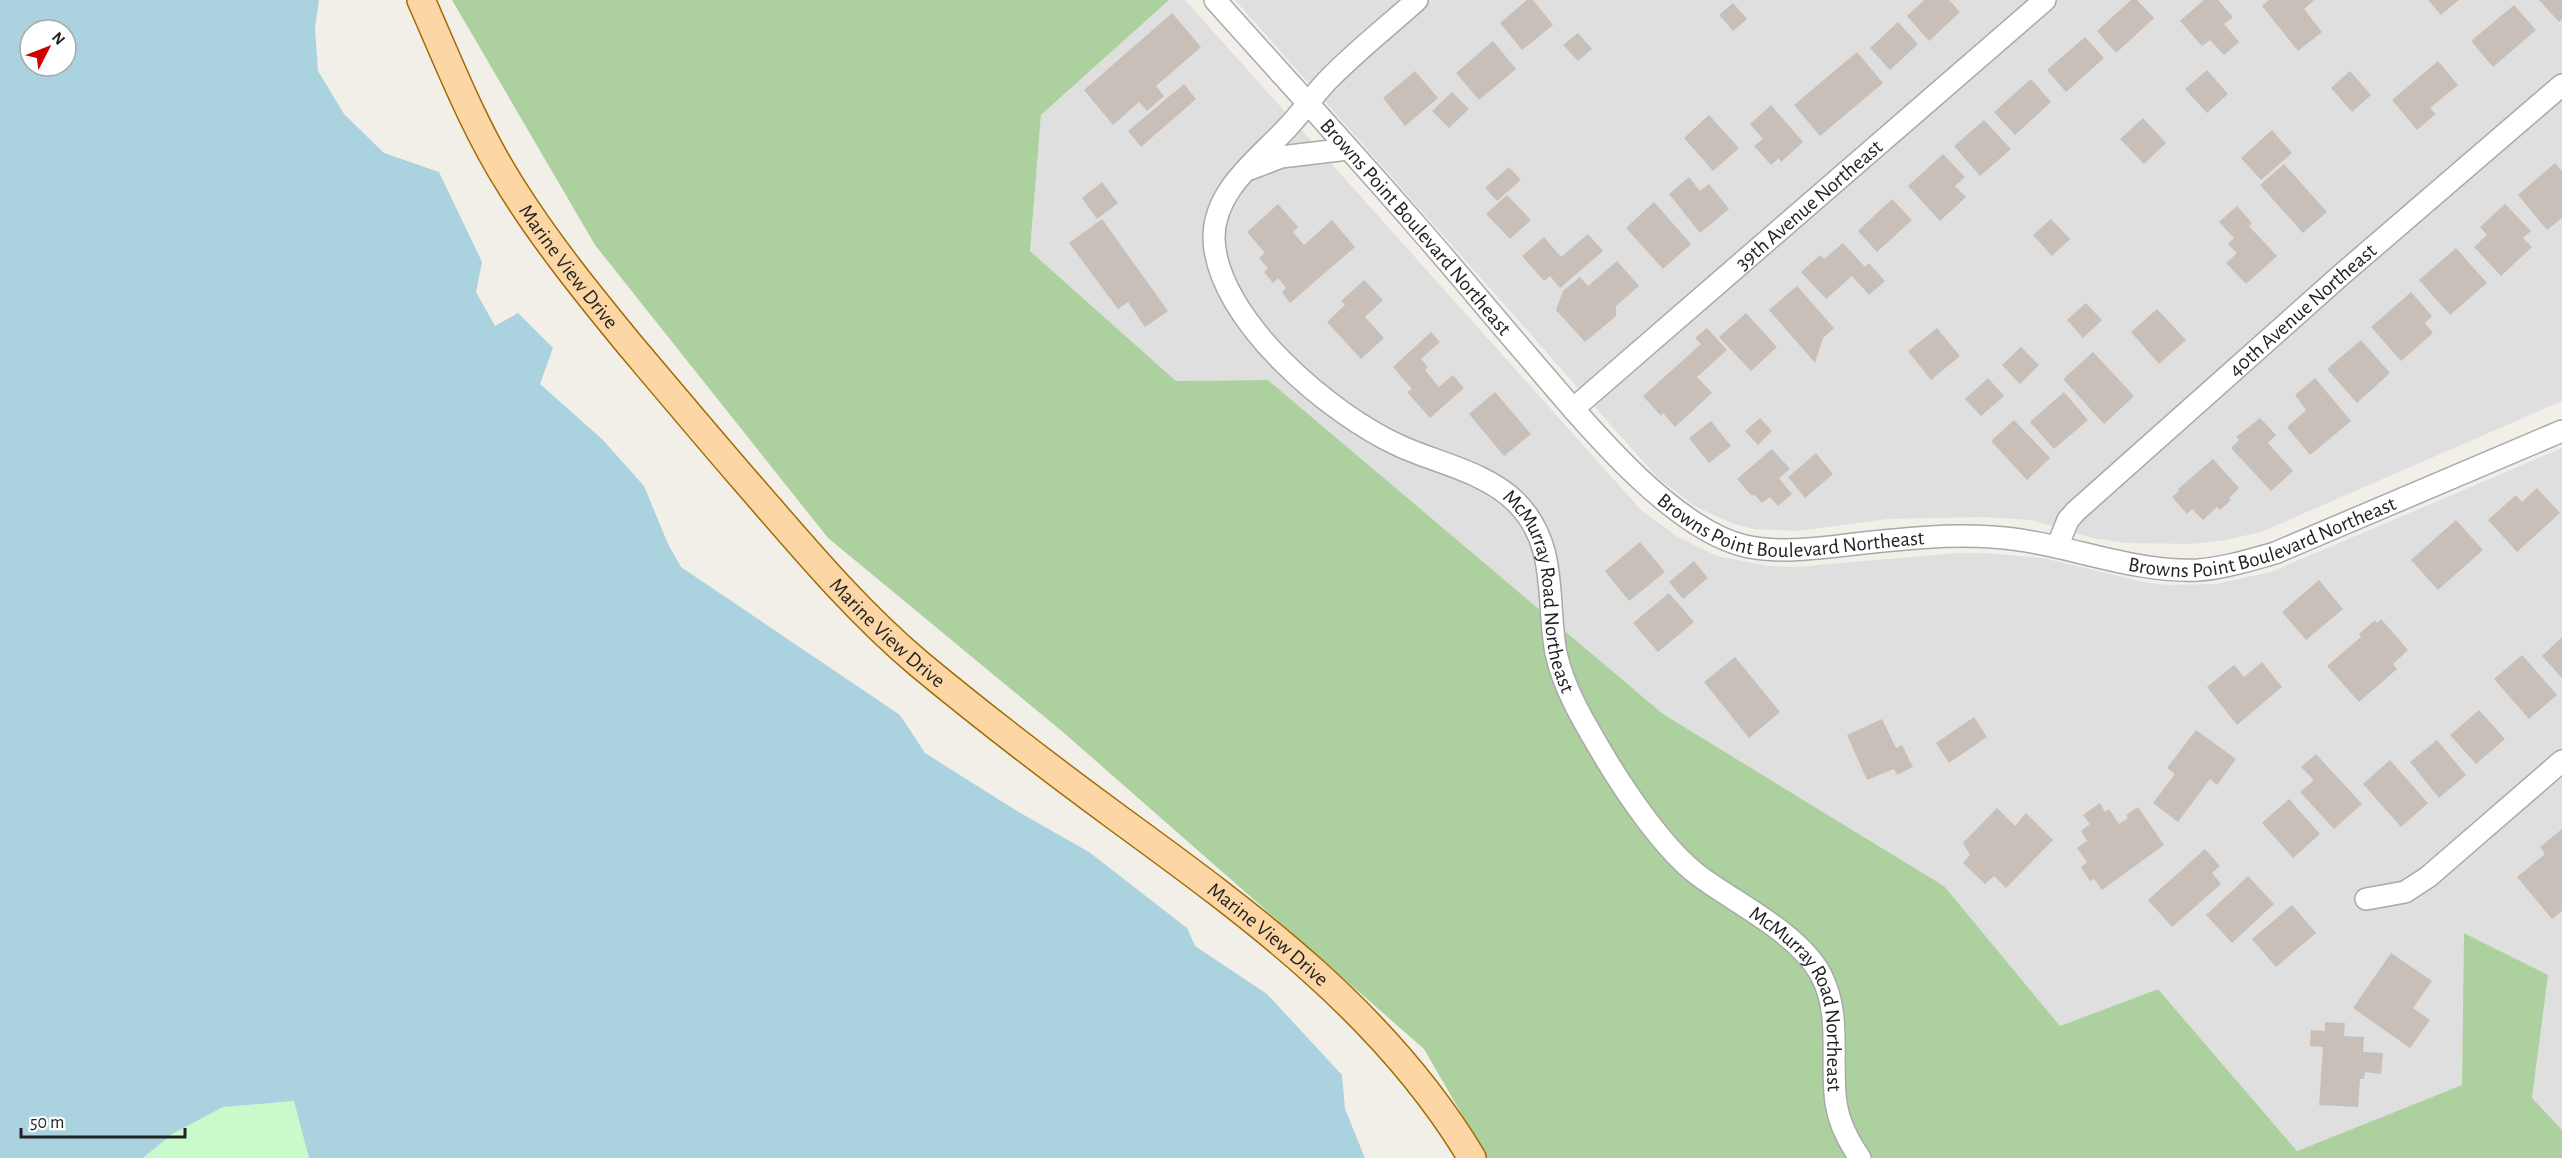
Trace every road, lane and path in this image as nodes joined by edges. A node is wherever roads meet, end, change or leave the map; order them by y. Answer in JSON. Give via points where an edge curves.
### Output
{"nodes":[{"id":1,"x":421,"y":0,"type":"edge"},
{"id":2,"x":1215,"y":0,"type":"edge"},
{"id":3,"x":1418,"y":0,"type":"edge"},
{"id":4,"x":2045,"y":0,"type":"edge"},
{"id":5,"x":2562,"y":85,"type":"edge"},
{"id":6,"x":1307,"y":104,"type":"junction"},
{"id":7,"x":1348,"y":149,"type":"junction"},
{"id":8,"x":1246,"y":170,"type":"junction"},
{"id":9,"x":1573,"y":409,"type":"junction"},
{"id":10,"x":2562,"y":431,"type":"edge"},
{"id":11,"x":2057,"y":547,"type":"junction"},
{"id":12,"x":2562,"y":761,"type":"edge"},
{"id":13,"x":2366,"y":899,"type":"dead end"},
{"id":14,"x":1472,"y":1158,"type":"edge"},
{"id":15,"x":1860,"y":1158,"type":"edge"}],
"edges":[{"from":1,"to":14,"type":"main road","name":"Marine View Drive","via":[[490,151],[547,239],[706,435],[856,607],[927,670],[1201,879],[1339,992],[1386,1040]]},
{"from":2,"to":6,"type":"street","name":"Browns Point Boulevard Northeast"},
{"from":3,"to":6,"type":"street","name":"McMurray Road Northeast","via":[[1325,83]]},
{"from":4,"to":9,"type":"street","name":"39th Avenue Northeast"},
{"from":5,"to":11,"type":"street","name":"40th Avenue Northeast","via":[[2076,511]]},
{"from":6,"to":7,"type":"street","name":"Browns Point Boulevard Northeast"},
{"from":6,"to":8,"type":"street","name":"McMurray Road Northeast"},
{"from":7,"to":8,"type":"street","via":[[1281,157]]},
{"from":7,"to":9,"type":"street","name":"Browns Point Boulevard Northeast"},
{"from":8,"to":15,"type":"street","name":"McMurray Road Northeast","via":[[1231,187],[1215,224],[1215,250],[1230,294],[1275,353],[1325,400],[1359,425],[1398,446],[1495,486],[1517,503],[1534,528],[1545,555],[1551,579],[1556,651],[1564,684],[1606,760],[1655,831],[1695,873],[1762,917],[1801,950],[1821,974],[1833,1010],[1836,1102],[1846,1137]]},
{"from":9,"to":11,"type":"street","name":"Browns Point Boulevard Northeast","via":[[1671,506],[1694,523],[1745,546],[1791,550],[1967,536],[2022,539]]},
{"from":10,"to":11,"type":"street","name":"Browns Point Boulevard Northeast","via":[[2275,553],[2234,565],[2167,569]]},
{"from":12,"to":13,"type":"street","via":[[2428,877],[2405,892]]}]}
